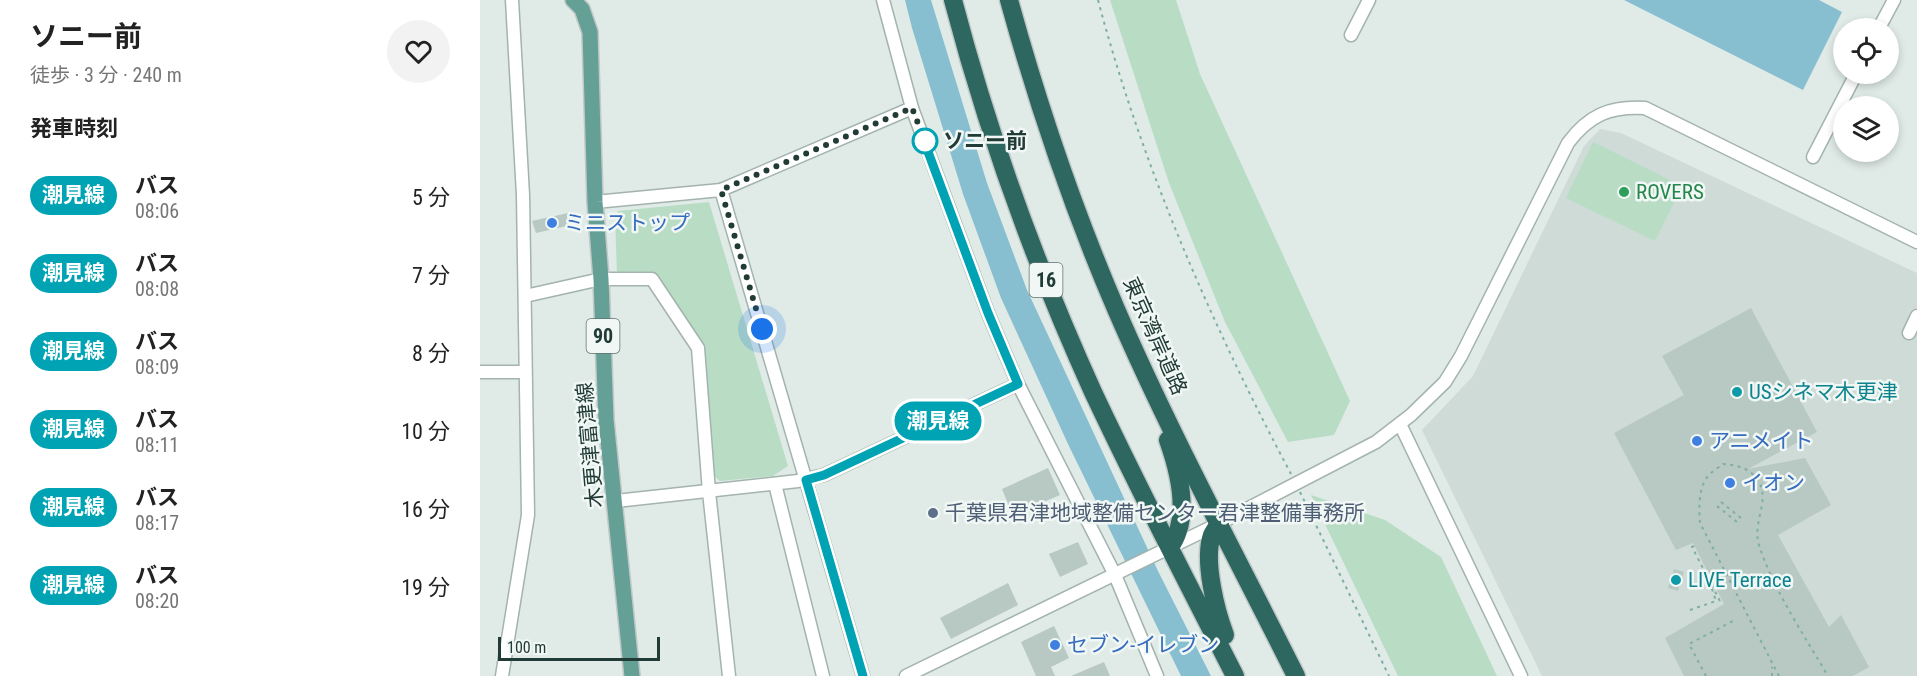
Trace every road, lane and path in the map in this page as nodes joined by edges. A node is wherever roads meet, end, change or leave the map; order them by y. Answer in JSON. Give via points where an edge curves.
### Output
{"nodes":[{"id":1,"x":512,"y":0,"type":"edge"},
{"id":2,"x":573,"y":0,"type":"edge"},
{"id":3,"x":883,"y":0,"type":"edge"},
{"id":4,"x":953,"y":0,"type":"edge"},
{"id":5,"x":1009,"y":0,"type":"edge"},
{"id":6,"x":1098,"y":0,"type":"edge"},
{"id":7,"x":1369,"y":0,"type":"edge"},
{"id":8,"x":1894,"y":0,"type":"edge"},
{"id":9,"x":1884,"y":18,"type":"edge"},
{"id":10,"x":1352,"y":34,"type":"dead end"},
{"id":11,"x":1851,"y":84,"type":"edge"},
{"id":12,"x":912,"y":108,"type":"junction"},
{"id":13,"x":1813,"y":157,"type":"dead end"},
{"id":14,"x":721,"y":190,"type":"junction"},
{"id":15,"x":595,"y":202,"type":"junction"},
{"id":16,"x":1917,"y":242,"type":"edge"},
{"id":17,"x":601,"y":279,"type":"junction"},
{"id":18,"x":525,"y":296,"type":"junction"},
{"id":19,"x":1917,"y":316,"type":"edge"},
{"id":20,"x":1909,"y":333,"type":"dead end"},
{"id":21,"x":1132,"y":345,"type":"junction"},
{"id":22,"x":480,"y":372,"type":"edge"},
{"id":23,"x":525,"y":372,"type":"junction"},
{"id":24,"x":1018,"y":384,"type":"junction"},
{"id":25,"x":1400,"y":424,"type":"junction"},
{"id":26,"x":806,"y":480,"type":"junction"},
{"id":27,"x":775,"y":484,"type":"junction"},
{"id":28,"x":1296,"y":484,"type":"junction"},
{"id":29,"x":709,"y":492,"type":"junction"},
{"id":30,"x":615,"y":501,"type":"junction"},
{"id":31,"x":1721,"y":502,"type":"dead end"},
{"id":32,"x":1717,"y":506,"type":"dead end"},
{"id":33,"x":1741,"y":518,"type":"dead end"},
{"id":34,"x":1737,"y":522,"type":"dead end"},
{"id":35,"x":1220,"y":523,"type":"junction"},
{"id":36,"x":1694,"y":546,"type":"dead end"},
{"id":37,"x":1170,"y":547,"type":"junction"},
{"id":38,"x":1115,"y":575,"type":"junction"},
{"id":39,"x":1707,"y":575,"type":"junction"},
{"id":40,"x":1722,"y":605,"type":"dead end"},
{"id":41,"x":1690,"y":610,"type":"dead end"},
{"id":42,"x":1733,"y":621,"type":"dead end"},
{"id":43,"x":1772,"y":666,"type":"junction"},
{"id":44,"x":502,"y":676,"type":"edge"},
{"id":45,"x":632,"y":676,"type":"edge"},
{"id":46,"x":729,"y":676,"type":"edge"},
{"id":47,"x":824,"y":676,"type":"edge"},
{"id":48,"x":863,"y":676,"type":"edge"},
{"id":49,"x":906,"y":676,"type":"edge"},
{"id":50,"x":1157,"y":676,"type":"edge"},
{"id":51,"x":1235,"y":676,"type":"edge"},
{"id":52,"x":1241,"y":676,"type":"edge"},
{"id":53,"x":1296,"y":676,"type":"edge"},
{"id":54,"x":1389,"y":676,"type":"edge"},
{"id":55,"x":1521,"y":676,"type":"edge"},
{"id":56,"x":1706,"y":676,"type":"edge"},
{"id":57,"x":1772,"y":676,"type":"edge"},
{"id":58,"x":1779,"y":676,"type":"edge"},
{"id":59,"x":1828,"y":676,"type":"edge"}],
"edges":[{"from":1,"to":18,"type":"street"},
{"from":2,"to":15,"type":"main road","name":"木更津富津線","number":"90","via":[[582,9],[590,32]]},
{"from":3,"to":12,"type":"street"},
{"from":4,"to":37,"type":"highway","number":"16","via":[[996,144],[1037,258],[1094,393]]},
{"from":5,"to":21,"type":"highway","name":"東京湾岸道路","via":[[1044,118]]},
{"from":6,"to":28,"type":"path","via":[[1113,57],[1164,204],[1213,319]]},
{"from":7,"to":10,"type":"street"},
{"from":8,"to":9,"type":"street"},
{"from":11,"to":13,"type":"street"},
{"from":12,"to":14,"type":"street"},
{"from":12,"to":24,"type":"street"},
{"from":14,"to":15,"type":"street"},
{"from":14,"to":26,"type":"street"},
{"from":15,"to":17,"type":"main road","name":"木更津富津線","number":"90"},
{"from":16,"to":25,"type":"street","via":[[1645,108],[1612,110],[1588,121],[1568,143],[1461,356],[1445,382]]},
{"from":17,"to":18,"type":"street"},
{"from":17,"to":29,"type":"street","via":[[652,279],[698,348]]},
{"from":17,"to":30,"type":"main road","name":"木更津富津線","number":"90","via":[[606,420]]},
{"from":18,"to":23,"type":"street"},
{"from":19,"to":20,"type":"street"},
{"from":21,"to":35,"type":"highway","name":"東京湾岸道路"},
{"from":21,"to":37,"type":"highway","via":[[1176,467],[1180,520],[1177,538]]},
{"from":22,"to":23,"type":"street"},
{"from":23,"to":44,"type":"street","via":[[528,515]]},
{"from":24,"to":26,"type":"street"},
{"from":24,"to":38,"type":"street"},
{"from":25,"to":28,"type":"street","via":[[1376,442]]},
{"from":25,"to":55,"type":"street"},
{"from":26,"to":27,"type":"street"},
{"from":26,"to":48,"type":"street"},
{"from":27,"to":29,"type":"street"},
{"from":27,"to":47,"type":"street"},
{"from":28,"to":35,"type":"street"},
{"from":28,"to":54,"type":"path"},
{"from":29,"to":30,"type":"street"},
{"from":29,"to":46,"type":"street"},
{"from":30,"to":45,"type":"main road","name":"木更津富津線","number":"90"},
{"from":31,"to":33,"type":"path"},
{"from":32,"to":34,"type":"path"},
{"from":35,"to":37,"type":"street"},
{"from":35,"to":52,"type":"highway","via":[[1210,548],[1214,597]]},
{"from":35,"to":53,"type":"highway","name":"東京湾岸道路"},
{"from":36,"to":39,"type":"path"},
{"from":37,"to":38,"type":"street"},
{"from":37,"to":51,"type":"highway","number":"16"},
{"from":38,"to":49,"type":"street"},
{"from":38,"to":50,"type":"street"},
{"from":39,"to":40,"type":"path"},
{"from":39,"to":41,"type":"path","via":[[1716,601]]},
{"from":42,"to":56,"type":"path","via":[[1689,644]]},
{"from":43,"to":57,"type":"path"},
{"from":43,"to":58,"type":"path"},
{"from":43,"to":59,"type":"path","via":[[1700,523],[1702,488],[1708,476],[1723,464],[1737,465],[1754,474],[1760,484],[1763,499],[1756,528],[1758,543],[1768,569]]}]}
